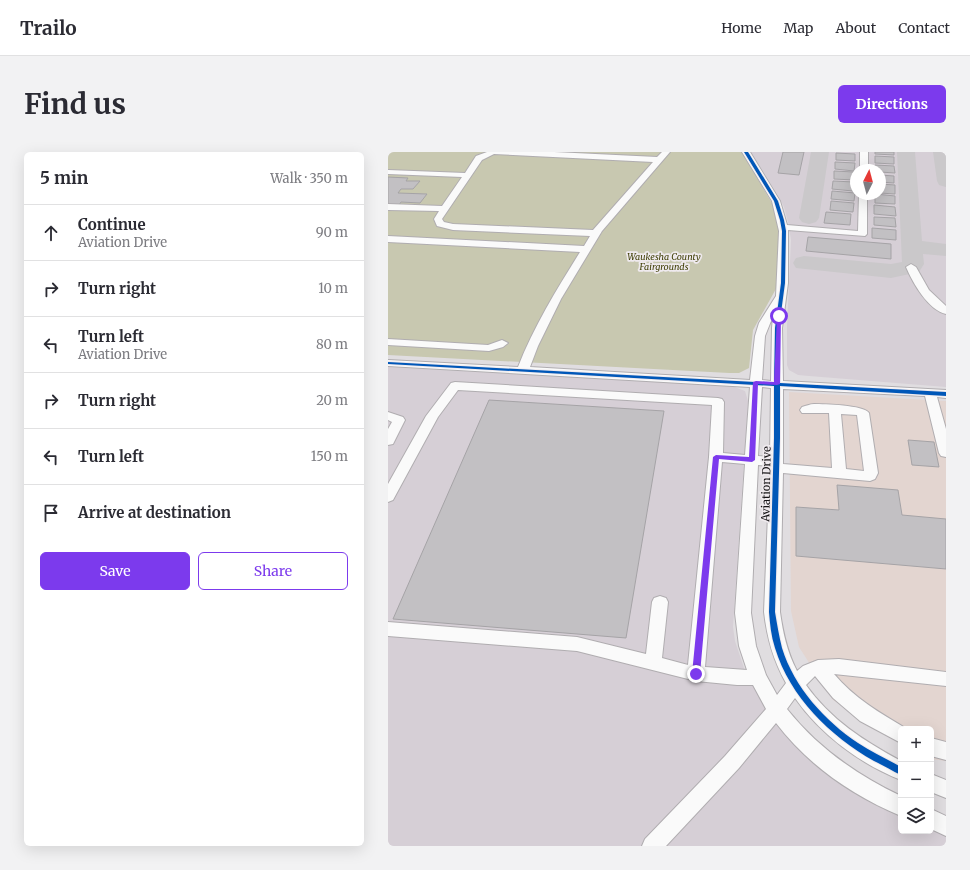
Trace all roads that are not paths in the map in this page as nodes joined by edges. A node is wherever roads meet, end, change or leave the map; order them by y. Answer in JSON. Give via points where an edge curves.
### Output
{"nodes":[{"id":1,"x":493,"y":152,"type":"edge"},
{"id":2,"x":666,"y":152,"type":"edge"},
{"id":3,"x":746,"y":152,"type":"edge"},
{"id":4,"x":864,"y":152,"type":"edge"},
{"id":5,"x":660,"y":160,"type":"junction"},
{"id":6,"x":864,"y":164,"type":"edge"},
{"id":7,"x":388,"y":172,"type":"edge"},
{"id":8,"x":467,"y":175,"type":"junction"},
{"id":9,"x":863,"y":200,"type":"edge"},
{"id":10,"x":388,"y":207,"type":"edge"},
{"id":11,"x":444,"y":209,"type":"junction"},
{"id":12,"x":783,"y":227,"type":"junction"},
{"id":13,"x":595,"y":233,"type":"junction"},
{"id":14,"x":388,"y":239,"type":"edge"},
{"id":15,"x":586,"y":249,"type":"junction"},
{"id":16,"x":911,"y":267,"type":"dead end"},
{"id":17,"x":782,"y":292,"type":"junction"},
{"id":18,"x":946,"y":311,"type":"edge"},
{"id":19,"x":388,"y":342,"type":"edge"},
{"id":20,"x":502,"y":343,"type":"dead end"},
{"id":21,"x":388,"y":363,"type":"edge"},
{"id":22,"x":451,"y":366,"type":"junction"},
{"id":23,"x":497,"y":368,"type":"junction"},
{"id":24,"x":523,"y":370,"type":"junction"},
{"id":25,"x":756,"y":382,"type":"junction"},
{"id":26,"x":777,"y":384,"type":"junction"},
{"id":27,"x":455,"y":386,"type":"junction"},
{"id":28,"x":930,"y":393,"type":"junction"},
{"id":29,"x":946,"y":394,"type":"edge"},
{"id":30,"x":806,"y":410,"type":"dead end"},
{"id":31,"x":835,"y":410,"type":"junction"},
{"id":32,"x":388,"y":416,"type":"edge"},
{"id":33,"x":388,"y":441,"type":"edge"},
{"id":34,"x":946,"y":453,"type":"edge"},
{"id":35,"x":716,"y":457,"type":"junction"},
{"id":36,"x":752,"y":460,"type":"junction"},
{"id":37,"x":776,"y":465,"type":"junction"},
{"id":38,"x":839,"y":472,"type":"junction"},
{"id":39,"x":388,"y":497,"type":"edge"},
{"id":40,"x":660,"y":602,"type":"dead end"},
{"id":41,"x":388,"y":629,"type":"edge"},
{"id":42,"x":653,"y":663,"type":"junction"},
{"id":43,"x":818,"y":667,"type":"junction"},
{"id":44,"x":696,"y":674,"type":"junction"},
{"id":45,"x":757,"y":677,"type":"junction"},
{"id":46,"x":946,"y":679,"type":"edge"},
{"id":47,"x":795,"y":684,"type":"junction"},
{"id":48,"x":776,"y":710,"type":"junction"},
{"id":49,"x":898,"y":733,"type":"edge"},
{"id":50,"x":934,"y":748,"type":"edge"},
{"id":51,"x":946,"y":751,"type":"edge"},
{"id":52,"x":898,"y":769,"type":"edge"},
{"id":53,"x":934,"y":784,"type":"edge"},
{"id":54,"x":946,"y":790,"type":"edge"},
{"id":55,"x":898,"y":805,"type":"edge"},
{"id":56,"x":934,"y":820,"type":"edge"},
{"id":57,"x":946,"y":826,"type":"edge"},
{"id":58,"x":652,"y":846,"type":"edge"}],
"edges":[{"from":1,"to":5,"type":"street"},
{"from":1,"to":8,"type":"street","via":[[479,158]]},
{"from":2,"to":5,"type":"street"},
{"from":3,"to":12,"type":"street","name":"Aviation Drive","via":[[776,201]]},
{"from":4,"to":6,"type":"street"},
{"from":5,"to":13,"type":"street"},
{"from":7,"to":8,"type":"street"},
{"from":8,"to":11,"type":"street"},
{"from":9,"to":12,"type":"street","via":[[862,234]]},
{"from":10,"to":11,"type":"street"},
{"from":11,"to":13,"type":"street","via":[[438,219],[440,224],[445,226]]},
{"from":12,"to":17,"type":"street","name":"Aviation Drive"},
{"from":13,"to":15,"type":"street"},
{"from":14,"to":15,"type":"street"},
{"from":15,"to":24,"type":"street","via":[[556,298]]},
{"from":16,"to":18,"type":"street","via":[[926,295]]},
{"from":17,"to":25,"type":"street","name":"Aviation Drive","via":[[762,330]]},
{"from":17,"to":26,"type":"street","name":"Aviation Drive","via":[[778,328]]},
{"from":19,"to":20,"type":"street","via":[[489,348]]},
{"from":21,"to":22,"type":"street"},
{"from":22,"to":23,"type":"street"},
{"from":22,"to":27,"type":"street"},
{"from":23,"to":24,"type":"street"},
{"from":23,"to":27,"type":"street"},
{"from":24,"to":25,"type":"street"},
{"from":25,"to":26,"type":"street"},
{"from":25,"to":36,"type":"street","name":"Aviation Drive"},
{"from":26,"to":28,"type":"street"},
{"from":26,"to":37,"type":"street","name":"Aviation Drive"},
{"from":27,"to":35,"type":"street","via":[[718,402]]},
{"from":27,"to":39,"type":"street","via":[[432,416]]},
{"from":28,"to":29,"type":"street"},
{"from":28,"to":34,"type":"street"},
{"from":30,"to":31,"type":"street"},
{"from":31,"to":38,"type":"street"},
{"from":31,"to":38,"type":"street","via":[[855,410],[863,413],[871,473],[870,476]]},
{"from":32,"to":33,"type":"street","via":[[399,420]]},
{"from":35,"to":36,"type":"street"},
{"from":35,"to":44,"type":"street"},
{"from":36,"to":37,"type":"street"},
{"from":36,"to":45,"type":"street","name":"Aviation Drive","via":[[743,613],[746,644]]},
{"from":37,"to":38,"type":"street"},
{"from":37,"to":47,"type":"street","name":"Aviation Drive","via":[[772,618],[776,640]]},
{"from":40,"to":42,"type":"street"},
{"from":41,"to":42,"type":"street","via":[[577,644]]},
{"from":42,"to":44,"type":"street"},
{"from":43,"to":46,"type":"street","via":[[839,666]]},
{"from":43,"to":47,"type":"street","via":[[808,671]]},
{"from":43,"to":49,"type":"street","via":[[839,693],[866,715]]},
{"from":44,"to":45,"type":"street"},
{"from":45,"to":48,"type":"street","name":"Aviation Drive"},
{"from":47,"to":48,"type":"street"},
{"from":47,"to":52,"type":"street","name":"Aviation Drive","via":[[811,706],[848,740]]},
{"from":48,"to":55,"type":"street","name":"Aviation Drive","via":[[816,754],[862,787]]},
{"from":48,"to":58,"type":"street","via":[[732,762]]},
{"from":50,"to":51,"type":"street"},
{"from":53,"to":54,"type":"street"},
{"from":56,"to":57,"type":"street"}]}
